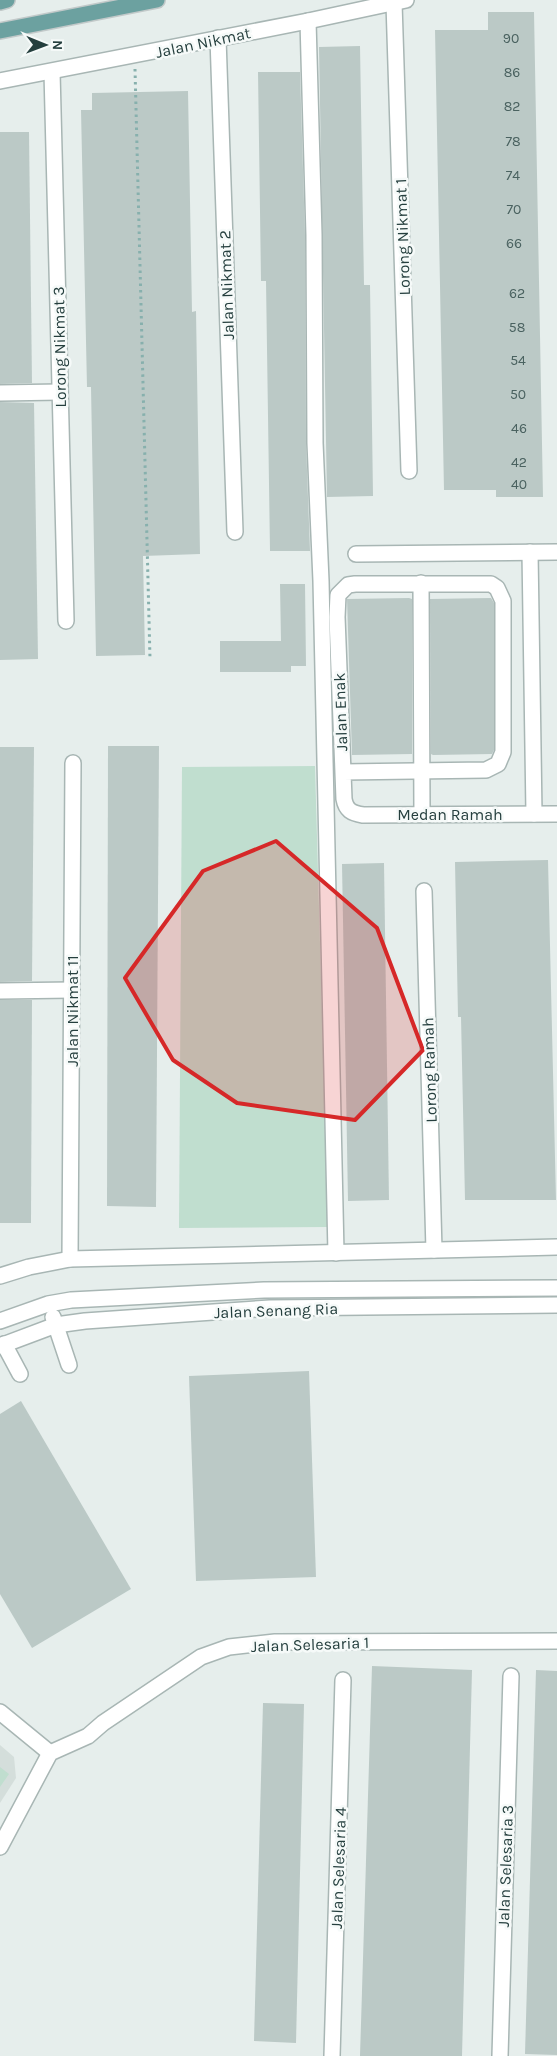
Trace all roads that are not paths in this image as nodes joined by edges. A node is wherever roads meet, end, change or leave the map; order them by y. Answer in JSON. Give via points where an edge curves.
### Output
{"nodes":[{"id":1,"x":8,"y":0,"type":"edge"},
{"id":2,"x":157,"y":0,"type":"edge"},
{"id":3,"x":400,"y":1,"type":"edge"},
{"id":4,"x":0,"y":2,"type":"edge"},
{"id":5,"x":308,"y":22,"type":"junction"},
{"id":6,"x":0,"y":31,"type":"edge"},
{"id":7,"x":218,"y":38,"type":"junction"},
{"id":8,"x":52,"y":72,"type":"junction"},
{"id":9,"x":0,"y":80,"type":"edge"},
{"id":10,"x":60,"y":392,"type":"junction"},
{"id":11,"x":0,"y":394,"type":"edge"},
{"id":12,"x":409,"y":471,"type":"dead end"},
{"id":13,"x":234,"y":532,"type":"dead end"},
{"id":14,"x":530,"y":552,"type":"junction"},
{"id":15,"x":557,"y":552,"type":"edge"},
{"id":16,"x":356,"y":554,"type":"dead end"},
{"id":17,"x":421,"y":583,"type":"junction"},
{"id":18,"x":66,"y":621,"type":"dead end"},
{"id":19,"x":74,"y":763,"type":"dead end"},
{"id":20,"x":422,"y":771,"type":"junction"},
{"id":21,"x":343,"y":772,"type":"junction"},
{"id":22,"x":345,"y":807,"type":"joint"},
{"id":23,"x":422,"y":814,"type":"junction"},
{"id":24,"x":534,"y":814,"type":"junction"},
{"id":25,"x":557,"y":814,"type":"edge"},
{"id":26,"x":424,"y":891,"type":"dead end"},
{"id":27,"x":72,"y":990,"type":"junction"},
{"id":28,"x":0,"y":991,"type":"edge"},
{"id":29,"x":557,"y":1247,"type":"edge"},
{"id":30,"x":434,"y":1250,"type":"junction"},
{"id":31,"x":336,"y":1253,"type":"junction"},
{"id":32,"x":70,"y":1259,"type":"junction"},
{"id":33,"x":0,"y":1276,"type":"edge"},
{"id":34,"x":557,"y":1288,"type":"edge"},
{"id":35,"x":48,"y":1304,"type":"junction"},
{"id":36,"x":557,"y":1305,"type":"edge"},
{"id":37,"x":0,"y":1321,"type":"edge"},
{"id":38,"x":56,"y":1325,"type":"junction"},
{"id":39,"x":2,"y":1345,"type":"edge"},
{"id":40,"x":69,"y":1365,"type":"dead end"},
{"id":41,"x":20,"y":1374,"type":"dead end"},
{"id":42,"x":557,"y":1642,"type":"edge"},
{"id":43,"x":511,"y":1676,"type":"dead end"},
{"id":44,"x":343,"y":1680,"type":"dead end"},
{"id":45,"x":0,"y":1712,"type":"edge"},
{"id":46,"x":50,"y":1753,"type":"junction"},
{"id":47,"x":0,"y":1848,"type":"edge"},
{"id":48,"x":332,"y":2056,"type":"edge"},
{"id":49,"x":500,"y":2056,"type":"edge"}],
"edges":[{"from":1,"to":4,"type":"main road"},
{"from":2,"to":6,"type":"main road"},
{"from":3,"to":5,"type":"street","name":"Jalan Nikmat"},
{"from":3,"to":12,"type":"street","name":"Lorong Nikmat 1"},
{"from":5,"to":7,"type":"street","name":"Jalan Nikmat"},
{"from":5,"to":31,"type":"street","via":[[315,443]]},
{"from":7,"to":8,"type":"street","name":"Jalan Nikmat"},
{"from":7,"to":13,"type":"street","name":"Jalan Nikmat 2"},
{"from":8,"to":9,"type":"street","name":"Jalan Nikmat"},
{"from":8,"to":10,"type":"street","name":"Lorong Nikmat 3"},
{"from":10,"to":11,"type":"street"},
{"from":10,"to":18,"type":"street","name":"Lorong Nikmat 3"},
{"from":14,"to":15,"type":"street"},
{"from":14,"to":16,"type":"street"},
{"from":14,"to":24,"type":"street"},
{"from":17,"to":20,"type":"street"},
{"from":17,"to":20,"type":"street","name":"Jalan Enak","via":[[491,584],[501,594],[503,620],[502,759],[486,770]]},
{"from":17,"to":21,"type":"street","name":"Jalan Enak","via":[[348,585],[338,595]]},
{"from":19,"to":27,"type":"street","name":"Jalan Nikmat 11"},
{"from":20,"to":21,"type":"street"},
{"from":20,"to":23,"type":"street"},
{"from":21,"to":22,"type":"street","name":"Jalan Enak"},
{"from":22,"to":23,"type":"street","name":"Medan Ramah","via":[[363,815]]},
{"from":23,"to":24,"type":"street","name":"Medan Ramah"},
{"from":24,"to":25,"type":"street","name":"Medan Ramah"},
{"from":26,"to":30,"type":"street","name":"Lorong Ramah"},
{"from":27,"to":28,"type":"street"},
{"from":27,"to":32,"type":"street","name":"Jalan Nikmat 11"},
{"from":29,"to":30,"type":"street"},
{"from":30,"to":31,"type":"street"},
{"from":31,"to":32,"type":"street"},
{"from":32,"to":33,"type":"street"},
{"from":34,"to":35,"type":"street","name":"Jalan Senang Ria","via":[[264,1290],[71,1300]]},
{"from":35,"to":37,"type":"street","name":"Jalan Senang Ria"},
{"from":35,"to":38,"type":"street"},
{"from":36,"to":38,"type":"street","name":"Jalan Senang Ria","via":[[270,1308]]},
{"from":38,"to":39,"type":"street","name":"Jalan Senang Ria"},
{"from":38,"to":40,"type":"street"},
{"from":39,"to":41,"type":"street"},
{"from":42,"to":46,"type":"street","name":"Jalan Selesaria 1","via":[[275,1642],[229,1647],[200,1657],[88,1736]]},
{"from":43,"to":49,"type":"street","name":"Jalan Selesaria 3"},
{"from":44,"to":48,"type":"street","name":"Jalan Selesaria 4"},
{"from":45,"to":46,"type":"street"},
{"from":46,"to":47,"type":"street"}]}
